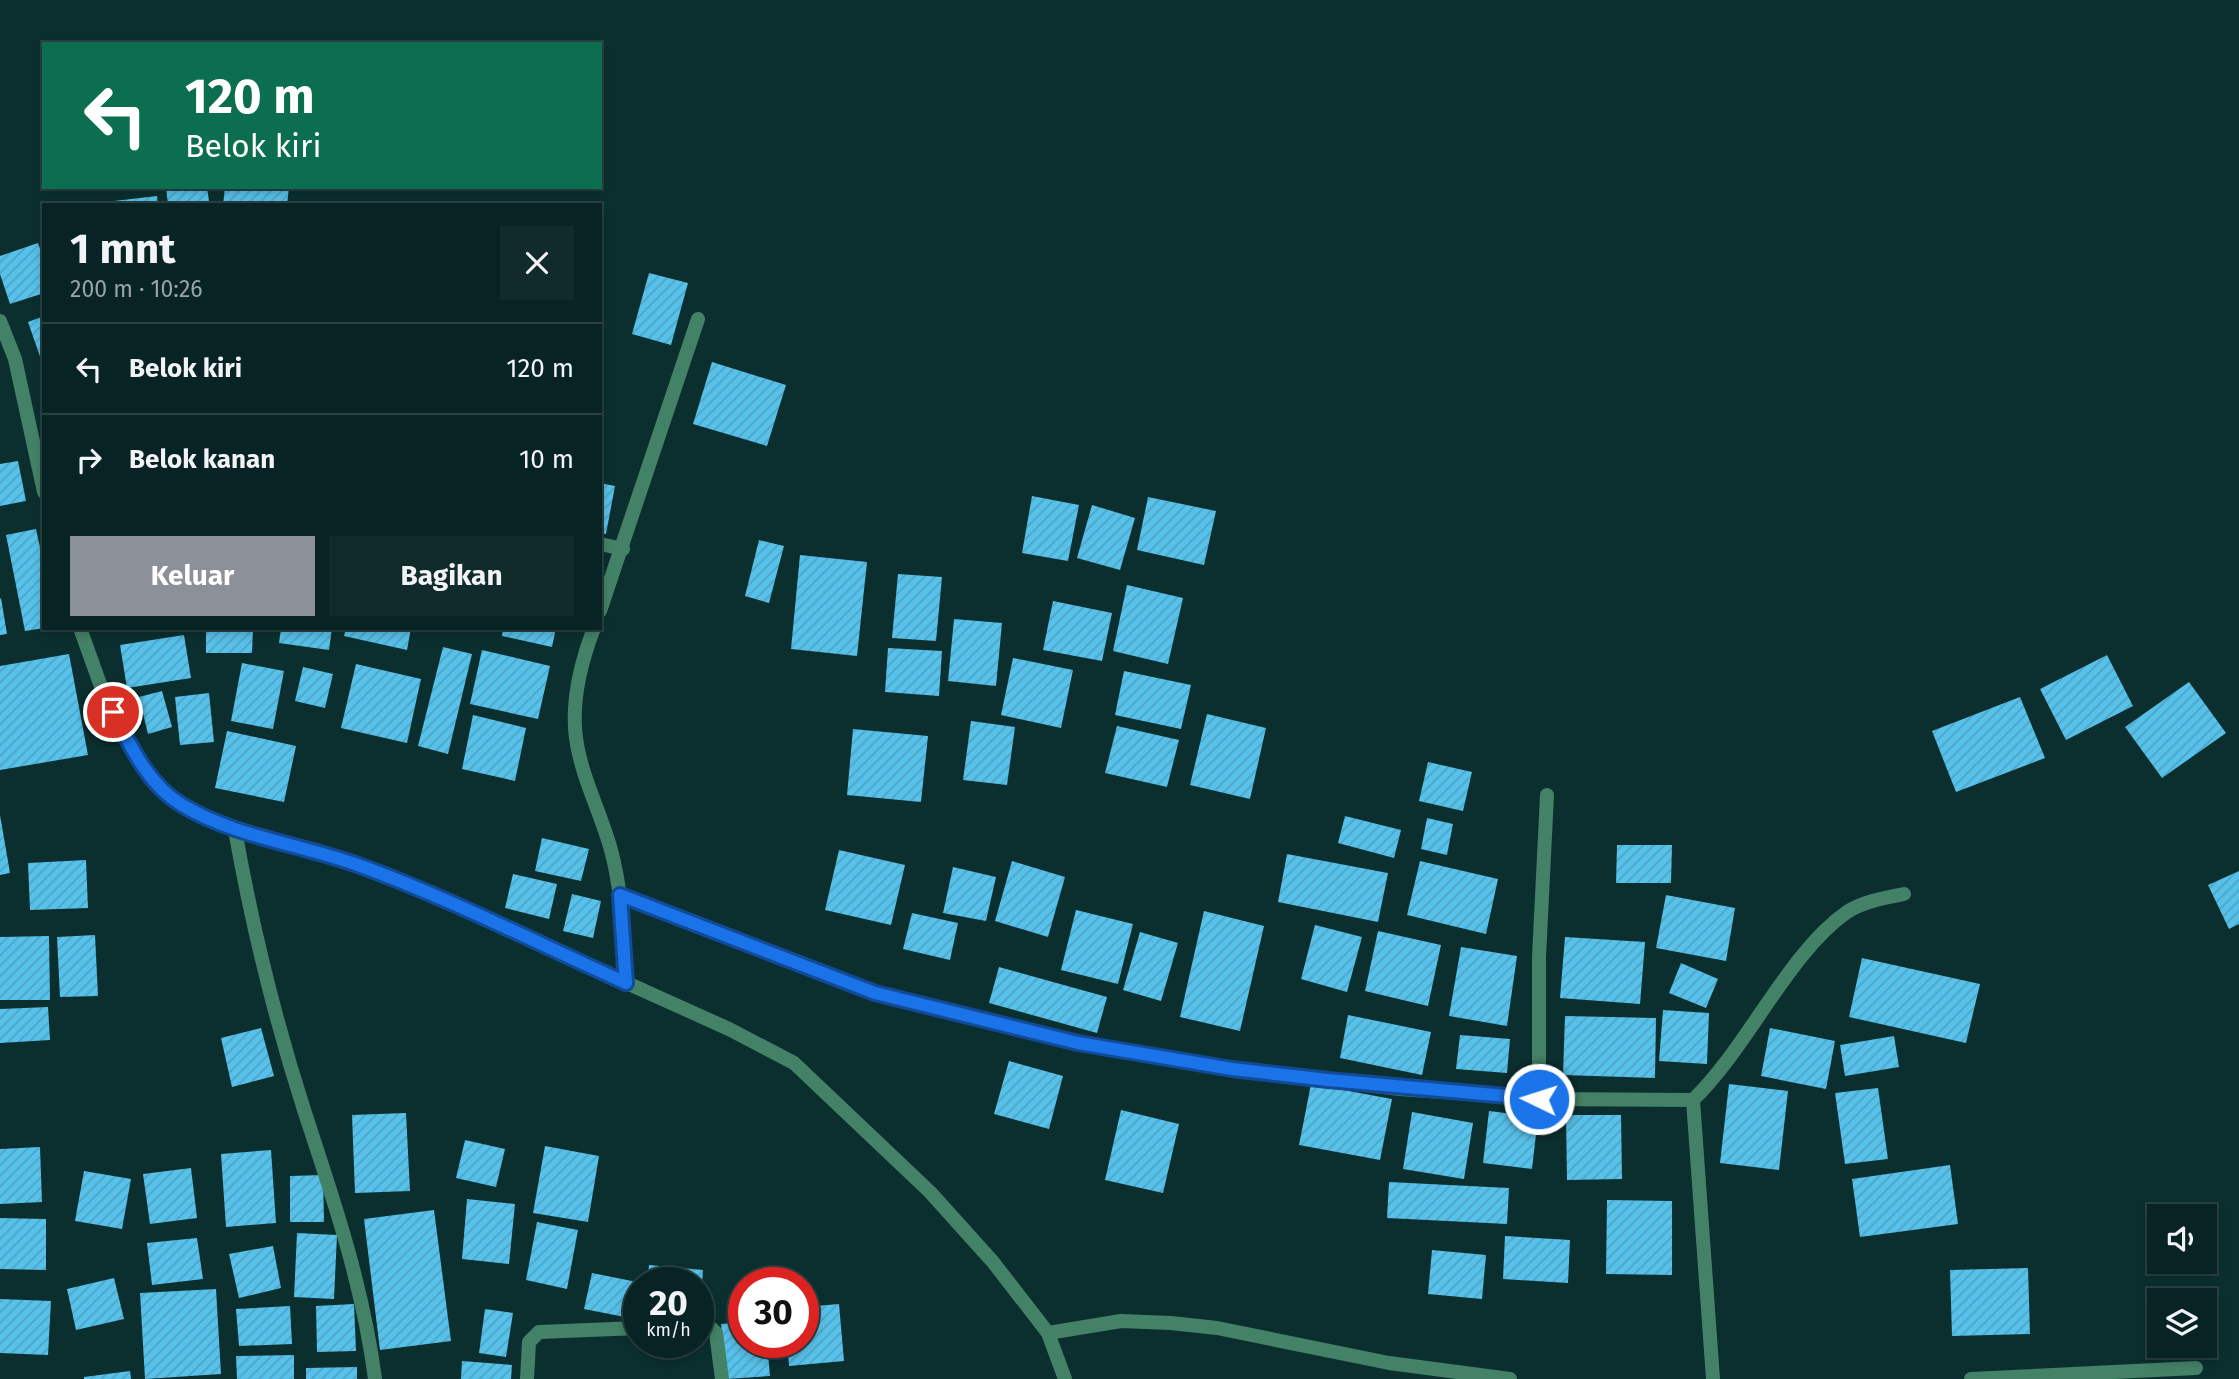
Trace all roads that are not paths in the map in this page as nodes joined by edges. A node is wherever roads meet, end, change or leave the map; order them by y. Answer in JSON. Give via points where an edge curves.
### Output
{"nodes":[{"id":1,"x":698,"y":319,"type":"dead end"},
{"id":2,"x":0,"y":321,"type":"edge"},
{"id":3,"x":42,"y":483,"type":"edge"},
{"id":4,"x":602,"y":544,"type":"edge"},
{"id":5,"x":623,"y":549,"type":"junction"},
{"id":6,"x":602,"y":606,"type":"edge"},
{"id":7,"x":81,"y":630,"type":"edge"},
{"id":8,"x":593,"y":630,"type":"edge"},
{"id":9,"x":1547,"y":794,"type":"dead end"},
{"id":10,"x":235,"y":830,"type":"junction"},
{"id":11,"x":1904,"y":894,"type":"dead end"},
{"id":12,"x":620,"y":895,"type":"junction"},
{"id":13,"x":626,"y":983,"type":"junction"},
{"id":14,"x":1539,"y":1099,"type":"junction"},
{"id":15,"x":1693,"y":1100,"type":"junction"},
{"id":16,"x":623,"y":1329,"type":"edge"},
{"id":17,"x":714,"y":1331,"type":"edge"},
{"id":18,"x":1048,"y":1333,"type":"junction"},
{"id":19,"x":2196,"y":1368,"type":"dead end"},
{"id":20,"x":375,"y":1379,"type":"edge"},
{"id":21,"x":527,"y":1379,"type":"edge"},
{"id":22,"x":722,"y":1379,"type":"edge"},
{"id":23,"x":1065,"y":1379,"type":"edge"},
{"id":24,"x":1510,"y":1379,"type":"edge"},
{"id":25,"x":1713,"y":1379,"type":"edge"},
{"id":26,"x":1971,"y":1379,"type":"edge"}],
"edges":[{"from":1,"to":5,"type":"street"},
{"from":2,"to":3,"type":"street","via":[[15,359]]},
{"from":4,"to":5,"type":"street"},
{"from":5,"to":6,"type":"street"},
{"from":7,"to":10,"type":"street","via":[[104,695],[150,776],[180,804]]},
{"from":8,"to":12,"type":"street","via":[[581,670],[576,739]]},
{"from":9,"to":14,"type":"street","via":[[1539,957]]},
{"from":10,"to":13,"type":"street","via":[[316,850],[398,880]]},
{"from":10,"to":20,"type":"street","via":[[255,941],[355,1269]]},
{"from":11,"to":15,"type":"street","via":[[1848,911],[1828,929],[1787,978],[1734,1055]]},
{"from":12,"to":13,"type":"street"},
{"from":12,"to":14,"type":"street","via":[[875,993],[1078,1043],[1232,1069]]},
{"from":13,"to":18,"type":"street","via":[[793,1063],[930,1192]]},
{"from":14,"to":15,"type":"street"},
{"from":15,"to":25,"type":"street"},
{"from":16,"to":21,"type":"street","via":[[538,1332],[529,1342]]},
{"from":17,"to":22,"type":"street"},
{"from":18,"to":23,"type":"street"},
{"from":18,"to":24,"type":"street","via":[[1121,1321],[1171,1323],[1389,1363]]},
{"from":19,"to":26,"type":"street"}]}
